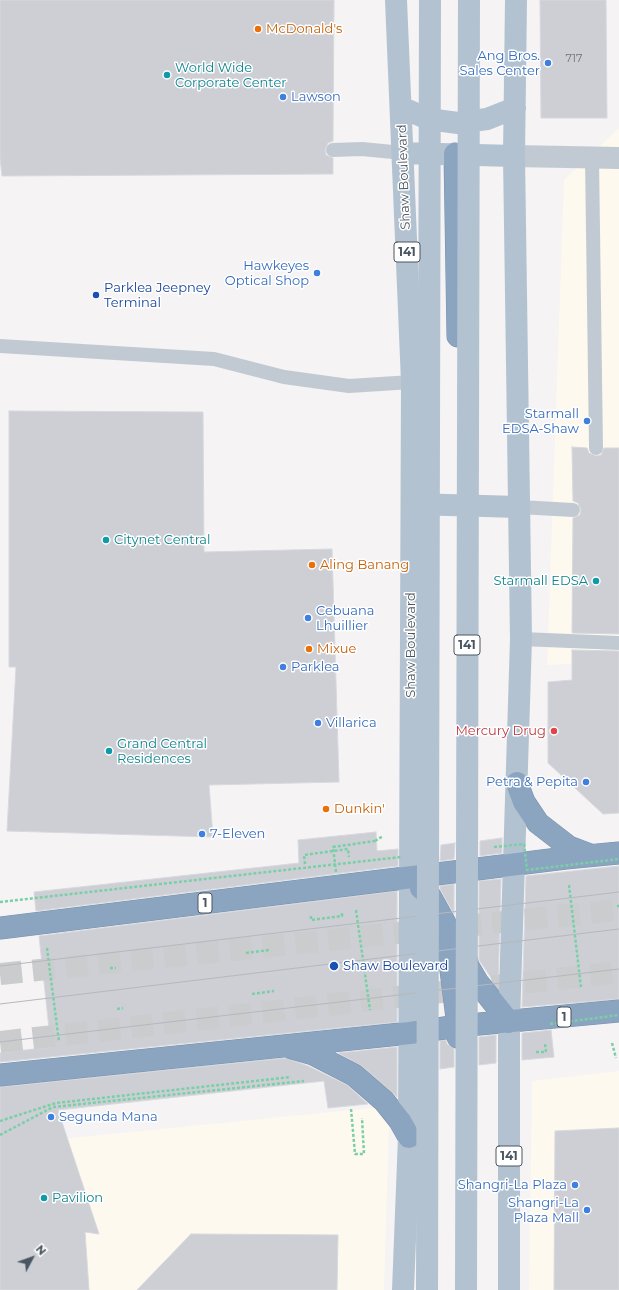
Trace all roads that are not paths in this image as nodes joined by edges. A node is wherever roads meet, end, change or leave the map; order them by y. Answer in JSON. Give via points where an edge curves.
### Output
{"nodes":[{"id":1,"x":396,"y":0,"type":"edge"},
{"id":2,"x":430,"y":0,"type":"edge"},
{"id":3,"x":469,"y":0,"type":"edge"},
{"id":4,"x":516,"y":0,"type":"edge"},
{"id":5,"x":401,"y":107,"type":"junction"},
{"id":6,"x":515,"y":108,"type":"junction"},
{"id":7,"x":453,"y":123,"type":"junction"},
{"id":8,"x":333,"y":150,"type":"dead end"},
{"id":9,"x":403,"y":153,"type":"junction"},
{"id":10,"x":455,"y":154,"type":"junction"},
{"id":11,"x":514,"y":156,"type":"junction"},
{"id":12,"x":592,"y":158,"type":"junction"},
{"id":13,"x":619,"y":158,"type":"edge"},
{"id":14,"x":0,"y":346,"type":"edge"},
{"id":15,"x":412,"y":382,"type":"junction"},
{"id":16,"x":596,"y":448,"type":"dead end"},
{"id":17,"x":412,"y":504,"type":"junction"},
{"id":18,"x":461,"y":506,"type":"junction"},
{"id":19,"x":519,"y":507,"type":"junction"},
{"id":20,"x":573,"y":510,"type":"dead end"},
{"id":21,"x":619,"y":636,"type":"edge"},
{"id":22,"x":521,"y":639,"type":"junction"},
{"id":23,"x":600,"y":642,"type":"junction"},
{"id":24,"x":619,"y":643,"type":"edge"},
{"id":25,"x":517,"y":783,"type":"junction"},
{"id":26,"x":619,"y":853,"type":"edge"},
{"id":27,"x":591,"y":855,"type":"junction"},
{"id":28,"x":513,"y":865,"type":"junction"},
{"id":29,"x":408,"y":867,"type":"junction"},
{"id":30,"x":457,"y":872,"type":"junction"},
{"id":31,"x":0,"y":928,"type":"edge"},
{"id":32,"x":619,"y":1011,"type":"edge"},
{"id":33,"x":509,"y":1022,"type":"junction"},
{"id":34,"x":458,"y":1026,"type":"junction"},
{"id":35,"x":410,"y":1033,"type":"junction"},
{"id":36,"x":281,"y":1046,"type":"junction"},
{"id":37,"x":0,"y":1075,"type":"edge"},
{"id":38,"x":409,"y":1137,"type":"junction"},
{"id":39,"x":403,"y":1290,"type":"edge"},
{"id":40,"x":427,"y":1290,"type":"edge"},
{"id":41,"x":457,"y":1290,"type":"edge"},
{"id":42,"x":466,"y":1290,"type":"edge"},
{"id":43,"x":509,"y":1290,"type":"edge"}],
"edges":[{"from":1,"to":5,"type":"main road","name":"Shaw Boulevard","number":"141"},
{"from":2,"to":40,"type":"main road","name":"Shaw Boulevard","number":"141","bridge":true},
{"from":3,"to":42,"type":"main road","number":"141","bridge":true},
{"from":4,"to":6,"type":"main road","number":"141"},
{"from":5,"to":7,"type":"main road","via":[[428,119]]},
{"from":5,"to":9,"type":"main road","name":"Shaw Boulevard","number":"141"},
{"from":6,"to":7,"type":"main road","via":[[487,119]]},
{"from":6,"to":11,"type":"main road","number":"141"},
{"from":7,"to":10,"type":"main road"},
{"from":8,"to":9,"type":"lane","via":[[362,149]]},
{"from":9,"to":10,"type":"main road"},
{"from":9,"to":15,"type":"main road","name":"Shaw Boulevard","number":"141"},
{"from":10,"to":11,"type":"main road"},
{"from":10,"to":18,"type":"highway"},
{"from":11,"to":12,"type":"street"},
{"from":11,"to":19,"type":"main road","number":"141"},
{"from":12,"to":13,"type":"street"},
{"from":12,"to":16,"type":"lane"},
{"from":14,"to":15,"type":"lane","via":[[214,359],[284,377],[349,386]]},
{"from":15,"to":17,"type":"main road","name":"Shaw Boulevard","number":"141"},
{"from":17,"to":18,"type":"main road"},
{"from":17,"to":29,"type":"main road","name":"Shaw Boulevard","number":"141","via":[[411,829]]},
{"from":18,"to":19,"type":"main road"},
{"from":18,"to":30,"type":"highway","via":[[460,826]]},
{"from":19,"to":20,"type":"lane"},
{"from":19,"to":22,"type":"main road","number":"141"},
{"from":21,"to":23,"type":"lane"},
{"from":22,"to":23,"type":"lane"},
{"from":22,"to":25,"type":"main road","number":"141"},
{"from":23,"to":24,"type":"lane"},
{"from":25,"to":27,"type":"highway","via":[[524,802],[538,824],[568,847]]},
{"from":25,"to":28,"type":"main road","number":"141"},
{"from":26,"to":27,"type":"highway","number":"1"},
{"from":27,"to":28,"type":"highway","number":"1","via":[[567,862]]},
{"from":28,"to":30,"type":"highway","number":"1"},
{"from":28,"to":33,"type":"main road","number":"141"},
{"from":29,"to":30,"type":"highway","number":"1"},
{"from":29,"to":31,"type":"highway","number":"1"},
{"from":29,"to":34,"type":"highway","via":[[430,896],[445,923]]},
{"from":29,"to":35,"type":"main road","name":"Shaw Boulevard","number":"141"},
{"from":30,"to":33,"type":"highway","via":[[463,947],[468,966]]},
{"from":32,"to":33,"type":"highway","number":"1","via":[[585,1018]]},
{"from":33,"to":34,"type":"highway","number":"1"},
{"from":33,"to":43,"type":"main road","number":"141"},
{"from":34,"to":35,"type":"highway","number":"1"},
{"from":34,"to":41,"type":"highway"},
{"from":35,"to":36,"type":"highway","number":"1"},
{"from":35,"to":38,"type":"main road","name":"Shaw Boulevard","number":"141"},
{"from":36,"to":37,"type":"highway","number":"1"},
{"from":36,"to":38,"type":"highway","via":[[313,1054],[354,1075],[384,1101]]},
{"from":38,"to":39,"type":"main road","name":"Shaw Boulevard","number":"141"}]}
